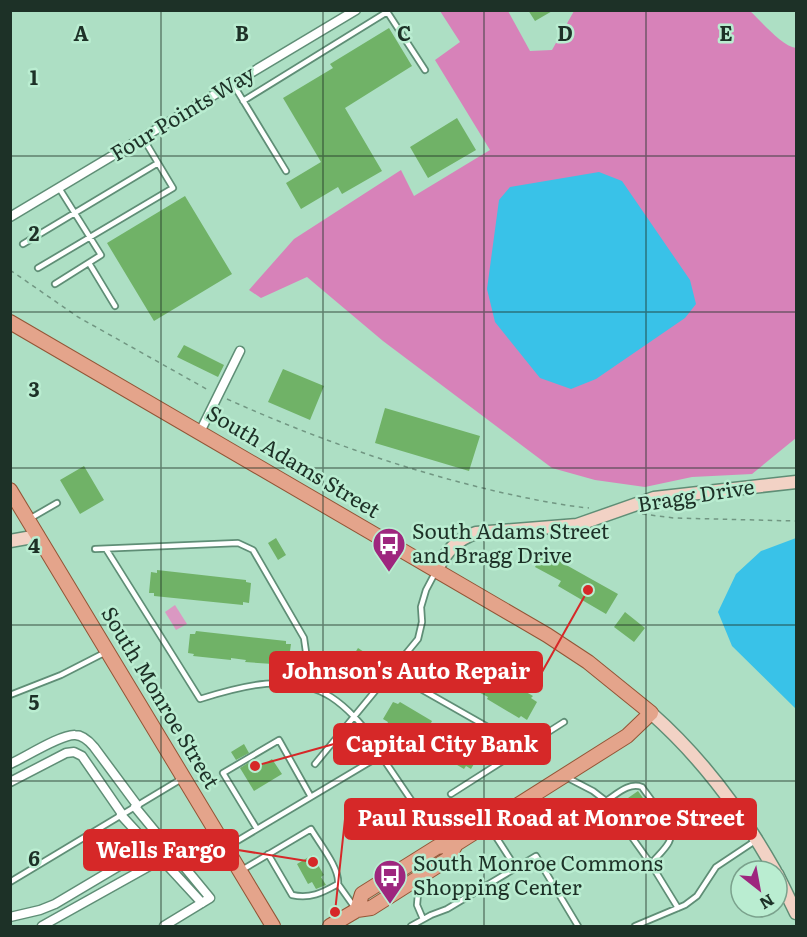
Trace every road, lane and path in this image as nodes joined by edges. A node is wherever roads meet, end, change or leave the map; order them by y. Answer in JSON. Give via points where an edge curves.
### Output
{"nodes":[{"id":1,"x":356,"y":10,"type":"edge"},
{"id":2,"x":387,"y":11,"type":"edge"},
{"id":3,"x":425,"y":70,"type":"dead end"},
{"id":4,"x":233,"y":84,"type":"junction"},
{"id":5,"x":243,"y":101,"type":"junction"},
{"id":6,"x":143,"y":138,"type":"junction"},
{"id":7,"x":158,"y":163,"type":"junction"},
{"id":8,"x":286,"y":171,"type":"dead end"},
{"id":9,"x":59,"y":188,"type":"junction"},
{"id":10,"x":75,"y":213,"type":"junction"},
{"id":11,"x":10,"y":218,"type":"edge"},
{"id":12,"x":90,"y":238,"type":"junction"},
{"id":13,"x":23,"y":244,"type":"dead end"},
{"id":14,"x":89,"y":262,"type":"junction"},
{"id":15,"x":39,"y":268,"type":"dead end"},
{"id":16,"x":10,"y":270,"type":"edge"},
{"id":17,"x":55,"y":284,"type":"dead end"},
{"id":18,"x":115,"y":306,"type":"dead end"},
{"id":19,"x":10,"y":322,"type":"edge"},
{"id":20,"x":240,"y":351,"type":"dead end"},
{"id":21,"x":219,"y":395,"type":"junction"},
{"id":22,"x":200,"y":432,"type":"junction"},
{"id":23,"x":796,"y":482,"type":"edge"},
{"id":24,"x":10,"y":490,"type":"edge"},
{"id":25,"x":57,"y":502,"type":"dead end"},
{"id":26,"x":589,"y":508,"type":"dead end"},
{"id":27,"x":639,"y":514,"type":"dead end"},
{"id":28,"x":28,"y":520,"type":"junction"},
{"id":29,"x":796,"y":521,"type":"edge"},
{"id":30,"x":38,"y":536,"type":"junction"},
{"id":31,"x":10,"y":541,"type":"edge"},
{"id":32,"x":95,"y":549,"type":"dead end"},
{"id":33,"x":106,"y":549,"type":"junction"},
{"id":34,"x":436,"y":570,"type":"junction"},
{"id":35,"x":107,"y":651,"type":"junction"},
{"id":36,"x":391,"y":672,"type":"junction"},
{"id":37,"x":303,"y":686,"type":"junction"},
{"id":38,"x":10,"y":694,"type":"edge"},
{"id":39,"x":651,"y":713,"type":"junction"},
{"id":40,"x":354,"y":716,"type":"junction"},
{"id":41,"x":564,"y":722,"type":"dead end"},
{"id":42,"x":380,"y":747,"type":"dead end"},
{"id":43,"x":514,"y":754,"type":"junction"},
{"id":44,"x":10,"y":764,"type":"edge"},
{"id":45,"x":315,"y":764,"type":"dead end"},
{"id":46,"x":564,"y":776,"type":"junction"},
{"id":47,"x":183,"y":777,"type":"junction"},
{"id":48,"x":10,"y":782,"type":"edge"},
{"id":49,"x":451,"y":794,"type":"dead end"},
{"id":50,"x":311,"y":797,"type":"junction"},
{"id":51,"x":606,"y":801,"type":"junction"},
{"id":52,"x":136,"y":806,"type":"junction"},
{"id":53,"x":122,"y":814,"type":"junction"},
{"id":54,"x":488,"y":824,"type":"junction"},
{"id":55,"x":257,"y":829,"type":"junction"},
{"id":56,"x":757,"y":840,"type":"junction"},
{"id":57,"x":449,"y":845,"type":"junction"},
{"id":58,"x":151,"y":848,"type":"junction"},
{"id":59,"x":225,"y":848,"type":"junction"},
{"id":60,"x":268,"y":854,"type":"junction"},
{"id":61,"x":162,"y":859,"type":"junction"},
{"id":62,"x":768,"y":859,"type":"edge"},
{"id":63,"x":651,"y":864,"type":"junction"},
{"id":64,"x":516,"y":868,"type":"junction"},
{"id":65,"x":239,"y":871,"type":"junction"},
{"id":66,"x":420,"y":876,"type":"junction"},
{"id":67,"x":10,"y":882,"type":"edge"},
{"id":68,"x":338,"y":884,"type":"junction"},
{"id":69,"x":789,"y":899,"type":"edge"},
{"id":70,"x":202,"y":903,"type":"junction"},
{"id":71,"x":678,"y":908,"type":"junction"},
{"id":72,"x":357,"y":910,"type":"junction"},
{"id":73,"x":796,"y":913,"type":"edge"},
{"id":74,"x":10,"y":917,"type":"edge"},
{"id":75,"x":423,"y":919,"type":"junction"},
{"id":76,"x":42,"y":927,"type":"edge"},
{"id":77,"x":164,"y":927,"type":"edge"},
{"id":78,"x":273,"y":927,"type":"edge"},
{"id":79,"x":330,"y":927,"type":"edge"},
{"id":80,"x":411,"y":927,"type":"edge"},
{"id":81,"x":578,"y":927,"type":"edge"},
{"id":82,"x":635,"y":927,"type":"edge"}],
"edges":[{"from":1,"to":4,"type":"street","name":"Four Points Way"},
{"from":2,"to":3,"type":"lane"},
{"from":2,"to":5,"type":"lane"},
{"from":4,"to":5,"type":"lane"},
{"from":4,"to":6,"type":"street","name":"Four Points Way"},
{"from":5,"to":8,"type":"lane"},
{"from":6,"to":7,"type":"lane"},
{"from":6,"to":9,"type":"street","name":"Four Points Way"},
{"from":7,"to":10,"type":"lane"},
{"from":7,"to":12,"type":"lane","via":[[173,188]]},
{"from":9,"to":10,"type":"lane"},
{"from":9,"to":11,"type":"street","name":"Four Points Way"},
{"from":10,"to":12,"type":"lane"},
{"from":10,"to":13,"type":"lane"},
{"from":12,"to":14,"type":"lane","via":[[101,255]]},
{"from":12,"to":15,"type":"lane"},
{"from":14,"to":17,"type":"lane"},
{"from":14,"to":18,"type":"lane"},
{"from":16,"to":21,"type":"path","via":[[78,317]]},
{"from":19,"to":22,"type":"main road","name":"South Adams Street"},
{"from":20,"to":21,"type":"street"},
{"from":21,"to":22,"type":"street"},
{"from":21,"to":26,"type":"path","via":[[372,458],[463,483]]},
{"from":22,"to":34,"type":"main road","name":"South Adams Street"},
{"from":23,"to":34,"type":"street","name":"Bragg Drive","via":[[654,498],[577,525],[476,533],[453,546]]},
{"from":24,"to":28,"type":"main road","name":"South Monroe Street"},
{"from":25,"to":28,"type":"lane"},
{"from":27,"to":29,"type":"path"},
{"from":28,"to":30,"type":"main road","name":"South Monroe Street"},
{"from":30,"to":31,"type":"street"},
{"from":30,"to":35,"type":"main road","name":"South Monroe Street"},
{"from":32,"to":33,"type":"lane"},
{"from":33,"to":37,"type":"lane","via":[[200,699],[272,683]]},
{"from":33,"to":37,"type":"lane","via":[[238,543],[253,550],[304,638],[307,659]]},
{"from":34,"to":36,"type":"lane","via":[[421,607],[418,639]]},
{"from":34,"to":39,"type":"main road","name":"South Adams Street","via":[[588,662]]},
{"from":35,"to":38,"type":"lane","via":[[61,675]]},
{"from":35,"to":47,"type":"main road","name":"South Monroe Street"},
{"from":36,"to":40,"type":"lane"},
{"from":36,"to":43,"type":"lane","via":[[500,734]]},
{"from":37,"to":40,"type":"lane","via":[[331,696]]},
{"from":39,"to":46,"type":"main road","via":[[627,736]]},
{"from":39,"to":56,"type":"street","name":"South Adams Street","via":[[709,773]]},
{"from":40,"to":42,"type":"lane"},
{"from":40,"to":45,"type":"lane"},
{"from":41,"to":43,"type":"lane"},
{"from":43,"to":49,"type":"lane"},
{"from":44,"to":52,"type":"street","via":[[63,738],[80,736],[94,747]]},
{"from":46,"to":51,"type":"lane"},
{"from":46,"to":54,"type":"main road"},
{"from":47,"to":52,"type":"lane"},
{"from":47,"to":59,"type":"main road","name":"South Monroe Street"},
{"from":48,"to":53,"type":"street","via":[[74,752],[82,756]]},
{"from":50,"to":55,"type":"lane"},
{"from":50,"to":55,"type":"lane","via":[[279,740],[223,773]]},
{"from":50,"to":57,"type":"lane","via":[[373,760],[384,760]]},
{"from":51,"to":63,"type":"lane"},
{"from":51,"to":63,"type":"lane","via":[[628,786],[642,787],[671,834]]},
{"from":52,"to":53,"type":"lane"},
{"from":52,"to":70,"type":"street","via":[[210,898]]},
{"from":53,"to":58,"type":"street"},
{"from":53,"to":67,"type":"lane"},
{"from":54,"to":57,"type":"main road"},
{"from":54,"to":64,"type":"lane"},
{"from":55,"to":59,"type":"lane"},
{"from":56,"to":62,"type":"street","name":"South Adams Street"},
{"from":56,"to":71,"type":"lane","via":[[716,867],[697,896]]},
{"from":57,"to":66,"type":"main road","via":[[448,859]]},
{"from":57,"to":72,"type":"main road","via":[[437,847],[362,894]]},
{"from":58,"to":61,"type":"street"},
{"from":58,"to":74,"type":"street","via":[[55,904]]},
{"from":59,"to":65,"type":"main road","name":"South Monroe Street"},
{"from":60,"to":65,"type":"lane"},
{"from":60,"to":68,"type":"lane","via":[[292,895],[302,898],[320,894]]},
{"from":60,"to":68,"type":"lane","via":[[311,830],[336,870]]},
{"from":61,"to":70,"type":"street"},
{"from":61,"to":76,"type":"street"},
{"from":63,"to":71,"type":"lane"},
{"from":64,"to":75,"type":"lane"},
{"from":64,"to":81,"type":"lane","via":[[536,856]]},
{"from":65,"to":78,"type":"main road","name":"South Monroe Street"},
{"from":66,"to":72,"type":"main road","via":[[371,908]]},
{"from":66,"to":75,"type":"lane","via":[[416,896]]},
{"from":68,"to":72,"type":"lane"},
{"from":69,"to":73,"type":"street","name":"South Adams Street"},
{"from":70,"to":77,"type":"street"},
{"from":71,"to":82,"type":"lane"},
{"from":72,"to":79,"type":"main road"},
{"from":75,"to":80,"type":"lane"}]}
